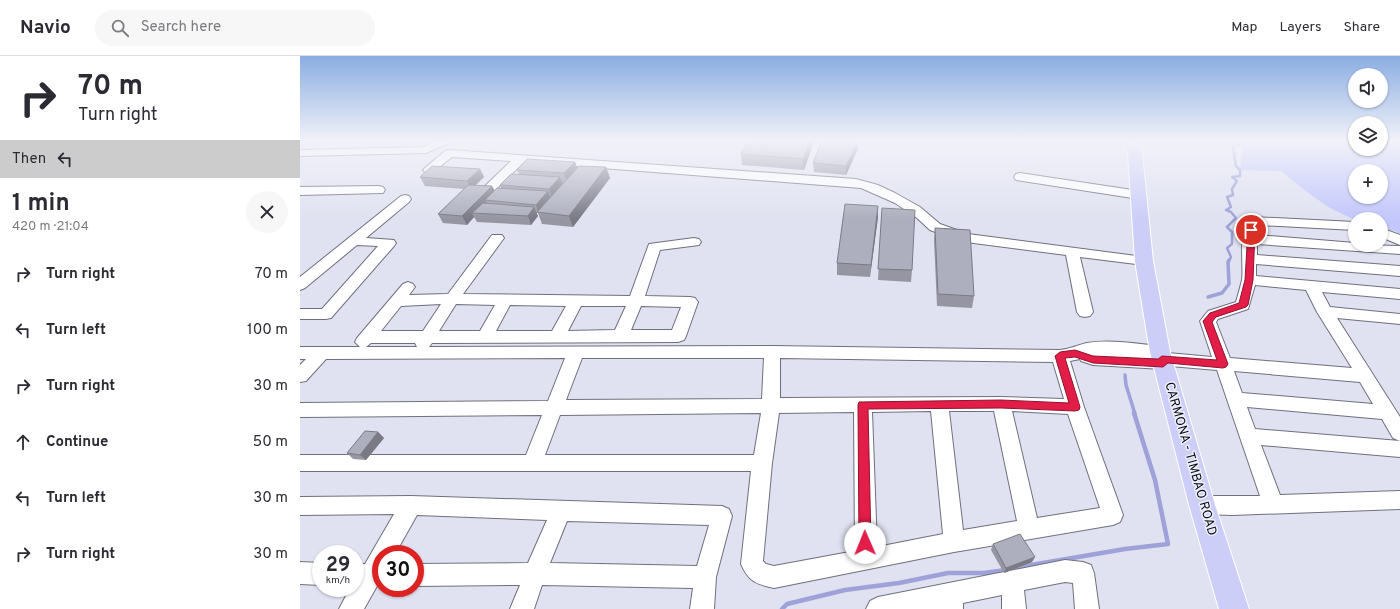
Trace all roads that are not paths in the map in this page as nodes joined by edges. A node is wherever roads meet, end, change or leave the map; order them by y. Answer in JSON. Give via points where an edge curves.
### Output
{"nodes":[{"id":1,"x":433,"y":167,"type":"edge"},
{"id":2,"x":511,"y":167,"type":"edge"},
{"id":3,"x":634,"y":167,"type":"edge"},
{"id":4,"x":1136,"y":167,"type":"edge"},
{"id":5,"x":429,"y":170,"type":"edge"},
{"id":6,"x":1020,"y":177,"type":"dead end"},
{"id":7,"x":379,"y":190,"type":"dead end"},
{"id":8,"x":488,"y":190,"type":"edge"},
{"id":9,"x":300,"y":191,"type":"edge"},
{"id":10,"x":1139,"y":195,"type":"junction"},
{"id":11,"x":405,"y":199,"type":"dead end"},
{"id":12,"x":1348,"y":226,"type":"edge"},
{"id":13,"x":1388,"y":235,"type":"edge"},
{"id":14,"x":496,"y":238,"type":"dead end"},
{"id":15,"x":1250,"y":240,"type":"junction"},
{"id":16,"x":355,"y":241,"type":"junction"},
{"id":17,"x":1400,"y":241,"type":"edge"},
{"id":18,"x":694,"y":242,"type":"dead end"},
{"id":19,"x":1400,"y":250,"type":"edge"},
{"id":20,"x":1072,"y":251,"type":"junction"},
{"id":21,"x":1250,"y":259,"type":"junction"},
{"id":22,"x":1144,"y":262,"type":"junction"},
{"id":23,"x":1400,"y":271,"type":"edge"},
{"id":24,"x":1249,"y":280,"type":"junction"},
{"id":25,"x":300,"y":285,"type":"edge"},
{"id":26,"x":408,"y":287,"type":"dead end"},
{"id":27,"x":1312,"y":287,"type":"junction"},
{"id":28,"x":1400,"y":294,"type":"edge"},
{"id":29,"x":452,"y":299,"type":"junction"},
{"id":30,"x":506,"y":299,"type":"junction"},
{"id":31,"x":576,"y":300,"type":"junction"},
{"id":32,"x":397,"y":301,"type":"junction"},
{"id":33,"x":636,"y":301,"type":"junction"},
{"id":34,"x":1085,"y":312,"type":"dead end"},
{"id":35,"x":1325,"y":312,"type":"junction"},
{"id":36,"x":300,"y":314,"type":"edge"},
{"id":37,"x":1400,"y":319,"type":"edge"},
{"id":38,"x":558,"y":335,"type":"junction"},
{"id":39,"x":621,"y":335,"type":"junction"},
{"id":40,"x":368,"y":336,"type":"junction"},
{"id":41,"x":428,"y":336,"type":"junction"},
{"id":42,"x":485,"y":336,"type":"junction"},
{"id":43,"x":355,"y":352,"type":"junction"},
{"id":44,"x":417,"y":352,"type":"junction"},
{"id":45,"x":772,"y":352,"type":"junction"},
{"id":46,"x":322,"y":353,"type":"junction"},
{"id":47,"x":576,"y":353,"type":"junction"},
{"id":48,"x":300,"y":354,"type":"edge"},
{"id":49,"x":1068,"y":355,"type":"junction"},
{"id":50,"x":1162,"y":358,"type":"junction"},
{"id":51,"x":1223,"y":364,"type":"junction"},
{"id":52,"x":300,"y":376,"type":"edge"},
{"id":53,"x":1365,"y":376,"type":"junction"},
{"id":54,"x":1235,"y":399,"type":"junction"},
{"id":55,"x":939,"y":404,"type":"junction"},
{"id":56,"x":1001,"y":404,"type":"junction"},
{"id":57,"x":863,"y":405,"type":"junction"},
{"id":58,"x":771,"y":406,"type":"junction"},
{"id":59,"x":1075,"y":407,"type":"junction"},
{"id":60,"x":555,"y":408,"type":"junction"},
{"id":61,"x":300,"y":410,"type":"edge"},
{"id":62,"x":1387,"y":412,"type":"junction"},
{"id":63,"x":1400,"y":433,"type":"edge"},
{"id":64,"x":1248,"y":436,"type":"junction"},
{"id":65,"x":1400,"y":449,"type":"edge"},
{"id":66,"x":300,"y":463,"type":"edge"},
{"id":67,"x":532,"y":463,"type":"junction"},
{"id":68,"x":762,"y":463,"type":"junction"},
{"id":69,"x":1400,"y":500,"type":"edge"},
{"id":70,"x":412,"y":505,"type":"junction"},
{"id":71,"x":1202,"y":505,"type":"junction"},
{"id":72,"x":1273,"y":505,"type":"junction"},
{"id":73,"x":300,"y":506,"type":"edge"},
{"id":74,"x":561,"y":511,"type":"junction"},
{"id":75,"x":1029,"y":529,"type":"junction"},
{"id":76,"x":954,"y":542,"type":"junction"},
{"id":77,"x":388,"y":545,"type":"edge"},
{"id":78,"x":866,"y":558,"type":"junction"},
{"id":79,"x":372,"y":571,"type":"edge"},
{"id":80,"x":300,"y":573,"type":"edge"},
{"id":81,"x":312,"y":574,"type":"edge"},
{"id":82,"x":535,"y":574,"type":"junction"},
{"id":83,"x":424,"y":575,"type":"edge"},
{"id":84,"x":705,"y":577,"type":"junction"},
{"id":85,"x":1012,"y":582,"type":"junction"},
{"id":86,"x":951,"y":602,"type":"edge"},
{"id":87,"x":351,"y":609,"type":"edge"},
{"id":88,"x":522,"y":609,"type":"edge"},
{"id":89,"x":702,"y":609,"type":"edge"},
{"id":90,"x":882,"y":609,"type":"edge"},
{"id":91,"x":1014,"y":609,"type":"edge"},
{"id":92,"x":1087,"y":609,"type":"edge"},
{"id":93,"x":1234,"y":609,"type":"edge"}],
"edges":[{"from":1,"to":5,"type":"street"},
{"from":2,"to":8,"type":"street"},
{"from":3,"to":20,"type":"street","via":[[870,185],[923,216],[943,231],[966,238]]},
{"from":4,"to":10,"type":"main road","name":"CARMONA - TIMBAO ROAD"},
{"from":6,"to":10,"type":"street"},
{"from":7,"to":9,"type":"street"},
{"from":10,"to":22,"type":"main road","name":"CARMONA - TIMBAO ROAD"},
{"from":11,"to":16,"type":"street"},
{"from":12,"to":15,"type":"street","via":[[1253,221]]},
{"from":13,"to":17,"type":"street"},
{"from":14,"to":29,"type":"street"},
{"from":15,"to":19,"type":"street"},
{"from":15,"to":21,"type":"street"},
{"from":16,"to":25,"type":"street"},
{"from":16,"to":36,"type":"street","via":[[389,243],[326,314]]},
{"from":18,"to":33,"type":"street","via":[[654,247]]},
{"from":20,"to":22,"type":"street"},
{"from":20,"to":34,"type":"street"},
{"from":21,"to":23,"type":"street"},
{"from":21,"to":24,"type":"street"},
{"from":22,"to":50,"type":"main road","name":"CARMONA - TIMBAO ROAD"},
{"from":24,"to":27,"type":"street"},
{"from":24,"to":51,"type":"street","via":[[1243,305],[1213,315],[1208,321]]},
{"from":26,"to":32,"type":"street"},
{"from":27,"to":28,"type":"street"},
{"from":27,"to":35,"type":"street"},
{"from":29,"to":30,"type":"street"},
{"from":29,"to":32,"type":"street"},
{"from":29,"to":41,"type":"street"},
{"from":30,"to":31,"type":"street"},
{"from":30,"to":42,"type":"street"},
{"from":31,"to":33,"type":"street"},
{"from":31,"to":38,"type":"street"},
{"from":32,"to":40,"type":"street"},
{"from":33,"to":39,"type":"street"},
{"from":33,"to":39,"type":"street","via":[[690,302],[678,336]]},
{"from":35,"to":37,"type":"street"},
{"from":35,"to":53,"type":"street"},
{"from":38,"to":39,"type":"street"},
{"from":38,"to":42,"type":"street"},
{"from":40,"to":41,"type":"street"},
{"from":40,"to":43,"type":"street"},
{"from":41,"to":42,"type":"street"},
{"from":41,"to":44,"type":"street"},
{"from":43,"to":44,"type":"street"},
{"from":43,"to":46,"type":"street"},
{"from":44,"to":47,"type":"street"},
{"from":45,"to":47,"type":"street"},
{"from":45,"to":49,"type":"street"},
{"from":45,"to":58,"type":"street"},
{"from":46,"to":48,"type":"street"},
{"from":46,"to":52,"type":"street"},
{"from":47,"to":60,"type":"street"},
{"from":49,"to":50,"type":"street","via":[[1093,359]]},
{"from":49,"to":59,"type":"street"},
{"from":50,"to":51,"type":"street"},
{"from":50,"to":71,"type":"main road","name":"CARMONA - TIMBAO ROAD"},
{"from":51,"to":53,"type":"street"},
{"from":51,"to":54,"type":"street"},
{"from":53,"to":62,"type":"street"},
{"from":54,"to":62,"type":"street"},
{"from":54,"to":64,"type":"street"},
{"from":55,"to":56,"type":"street"},
{"from":55,"to":57,"type":"street"},
{"from":55,"to":76,"type":"street"},
{"from":56,"to":59,"type":"street"},
{"from":56,"to":75,"type":"street"},
{"from":57,"to":58,"type":"street"},
{"from":57,"to":78,"type":"street"},
{"from":58,"to":60,"type":"street"},
{"from":58,"to":68,"type":"street"},
{"from":59,"to":75,"type":"street","via":[[1114,514]]},
{"from":60,"to":61,"type":"street"},
{"from":60,"to":67,"type":"street"},
{"from":62,"to":63,"type":"street"},
{"from":64,"to":65,"type":"street"},
{"from":64,"to":72,"type":"street"},
{"from":66,"to":67,"type":"street"},
{"from":67,"to":68,"type":"street"},
{"from":68,"to":78,"type":"street","via":[[752,564],[760,574],[774,577]]},
{"from":69,"to":72,"type":"street"},
{"from":70,"to":73,"type":"street"},
{"from":70,"to":74,"type":"street"},
{"from":70,"to":77,"type":"street"},
{"from":71,"to":72,"type":"street"},
{"from":71,"to":93,"type":"main road","name":"CARMONA - TIMBAO ROAD"},
{"from":74,"to":82,"type":"street"},
{"from":74,"to":84,"type":"street","via":[[722,516]]},
{"from":75,"to":76,"type":"street"},
{"from":76,"to":78,"type":"street"},
{"from":79,"to":87,"type":"street"},
{"from":80,"to":81,"type":"street"},
{"from":82,"to":83,"type":"street"},
{"from":82,"to":84,"type":"street"},
{"from":82,"to":88,"type":"street"},
{"from":84,"to":89,"type":"street"},
{"from":85,"to":86,"type":"street"},
{"from":85,"to":91,"type":"street"},
{"from":85,"to":92,"type":"street","via":[[1065,571],[1083,573]]},
{"from":86,"to":90,"type":"street"}]}
